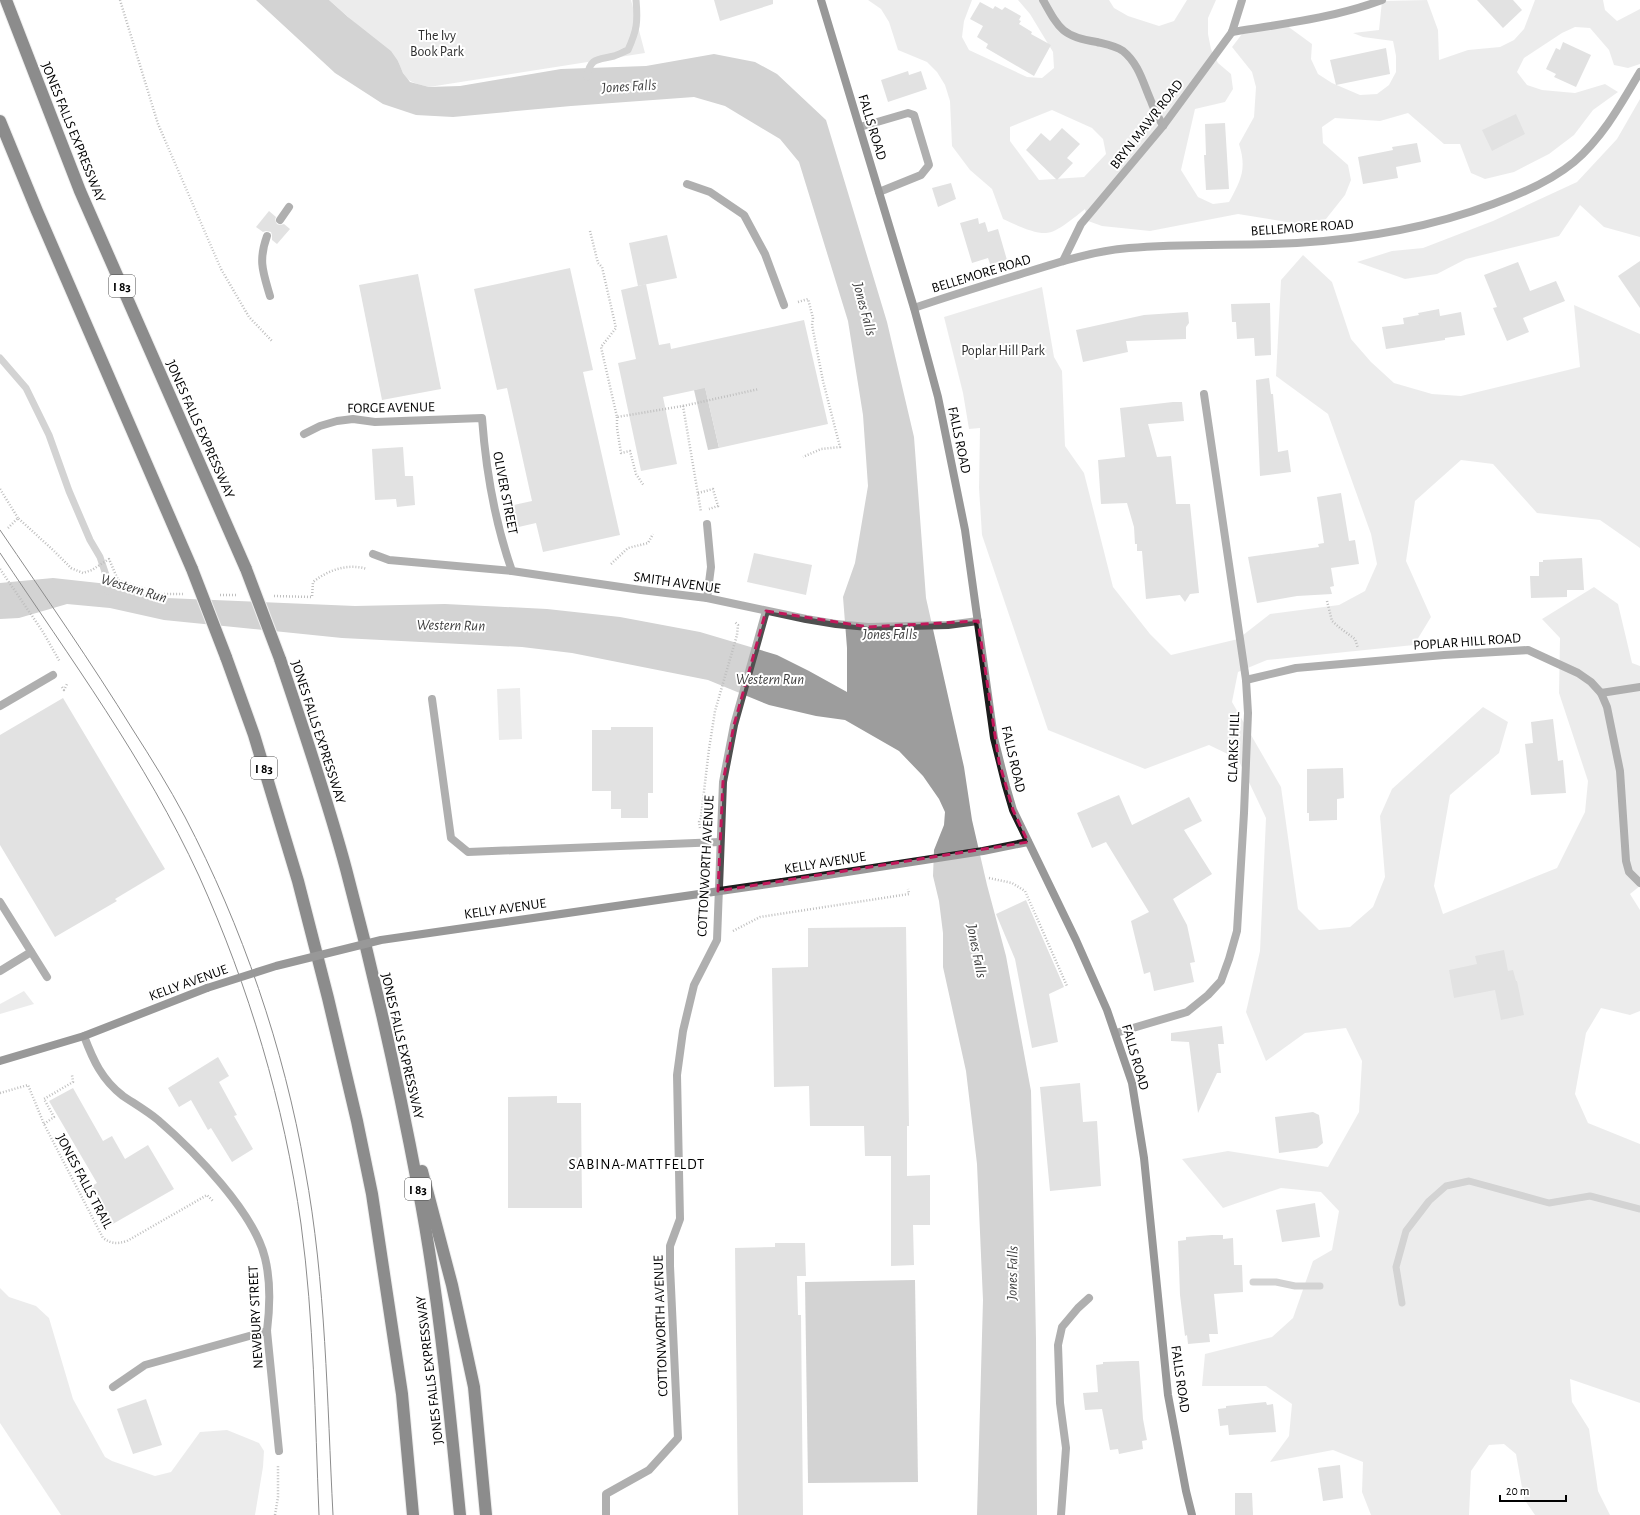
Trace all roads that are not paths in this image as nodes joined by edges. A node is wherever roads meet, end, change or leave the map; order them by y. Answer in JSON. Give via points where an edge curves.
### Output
{"nodes":[{"id":1,"x":6,"y":0,"type":"edge"},
{"id":2,"x":821,"y":0,"type":"edge"},
{"id":3,"x":1043,"y":0,"type":"edge"},
{"id":4,"x":1242,"y":0,"type":"edge"},
{"id":5,"x":1382,"y":0,"type":"edge"},
{"id":6,"x":1232,"y":32,"type":"junction"},
{"id":7,"x":1640,"y":72,"type":"edge"},
{"id":8,"x":0,"y":121,"type":"edge"},
{"id":9,"x":1163,"y":126,"type":"junction"},
{"id":10,"x":860,"y":127,"type":"junction"},
{"id":11,"x":687,"y":184,"type":"dead end"},
{"id":12,"x":879,"y":192,"type":"junction"},
{"id":13,"x":289,"y":207,"type":"dead end"},
{"id":14,"x":280,"y":220,"type":"dead end"},
{"id":15,"x":268,"y":236,"type":"dead end"},
{"id":16,"x":1063,"y":261,"type":"junction"},
{"id":17,"x":270,"y":296,"type":"dead end"},
{"id":18,"x":784,"y":306,"type":"road end"},
{"id":19,"x":914,"y":308,"type":"junction"},
{"id":20,"x":1204,"y":394,"type":"dead end"},
{"id":21,"x":482,"y":418,"type":"joint"},
{"id":22,"x":304,"y":434,"type":"dead end"},
{"id":23,"x":708,"y":524,"type":"dead end"},
{"id":24,"x":373,"y":554,"type":"dead end"},
{"id":25,"x":512,"y":571,"type":"junction"},
{"id":26,"x":708,"y":598,"type":"junction"},
{"id":27,"x":766,"y":611,"type":"junction"},
{"id":28,"x":978,"y":622,"type":"junction"},
{"id":29,"x":53,"y":675,"type":"dead end"},
{"id":30,"x":1246,"y":680,"type":"junction"},
{"id":31,"x":1640,"y":688,"type":"edge"},
{"id":32,"x":1601,"y":693,"type":"junction"},
{"id":33,"x":432,"y":699,"type":"dead end"},
{"id":34,"x":0,"y":706,"type":"edge"},
{"id":35,"x":720,"y":842,"type":"junction"},
{"id":36,"x":1028,"y":842,"type":"junction"},
{"id":37,"x":1640,"y":884,"type":"edge"},
{"id":38,"x":0,"y":902,"type":"edge"},
{"id":39,"x":31,"y":952,"type":"junction"},
{"id":40,"x":0,"y":971,"type":"edge"},
{"id":41,"x":47,"y":977,"type":"dead end"},
{"id":42,"x":1116,"y":1033,"type":"junction"},
{"id":43,"x":84,"y":1036,"type":"junction"},
{"id":44,"x":0,"y":1061,"type":"edge"},
{"id":45,"x":402,"y":1110,"type":"junction"},
{"id":46,"x":1089,"y":1298,"type":"dead end"},
{"id":47,"x":267,"y":1331,"type":"junction"},
{"id":48,"x":113,"y":1387,"type":"dead end"},
{"id":49,"x":279,"y":1451,"type":"road end"},
{"id":50,"x":413,"y":1515,"type":"edge"},
{"id":51,"x":460,"y":1515,"type":"edge"},
{"id":52,"x":486,"y":1515,"type":"edge"},
{"id":53,"x":606,"y":1515,"type":"edge"},
{"id":54,"x":1061,"y":1515,"type":"edge"},
{"id":55,"x":1192,"y":1515,"type":"edge"}],
"edges":[{"from":1,"to":45,"type":"highway","name":"JONES FALLS EXPRESSWAY","number":"I 83","bridge":true,"via":[[80,191],[246,570],[280,659],[346,869],[389,1045]]},
{"from":2,"to":10,"type":"main road","name":"FALLS ROAD"},
{"from":3,"to":9,"type":"street","via":[[1054,21],[1065,33],[1105,44],[1122,51],[1132,60],[1140,72],[1151,103]]},
{"from":4,"to":6,"type":"street","name":"BRYN MAWR ROAD"},
{"from":5,"to":6,"type":"street","via":[[1361,8],[1324,16]]},
{"from":6,"to":9,"type":"street","name":"BRYN MAWR ROAD"},
{"from":7,"to":16,"type":"street","name":"BELLEMORE ROAD","via":[[1612,118],[1574,162],[1528,189],[1475,210],[1434,222],[1330,240],[1130,248],[1097,252]]},
{"from":8,"to":50,"type":"highway","number":"I 83","bridge":true,"via":[[192,569],[254,735],[298,881],[357,1120],[372,1194],[401,1386]]},
{"from":9,"to":16,"type":"street","name":"BRYN MAWR ROAD","via":[[1081,224]]},
{"from":10,"to":12,"type":"main road","name":"FALLS ROAD"},
{"from":10,"to":12,"type":"street","via":[[908,113],[914,115],[929,165],[921,175]]},
{"from":11,"to":18,"type":"street","via":[[710,192],[744,215],[765,254]]},
{"from":12,"to":19,"type":"main road","name":"FALLS ROAD"},
{"from":13,"to":14,"type":"street"},
{"from":15,"to":17,"type":"street","via":[[263,248],[262,265]]},
{"from":16,"to":19,"type":"street","name":"BELLEMORE ROAD"},
{"from":19,"to":28,"type":"main road","name":"FALLS ROAD","via":[[938,397],[965,530]]},
{"from":20,"to":30,"type":"street","name":"CLARKS HILL"},
{"from":21,"to":22,"type":"street","name":"FORGE AVENUE","via":[[376,422],[353,419],[320,426]]},
{"from":21,"to":25,"type":"street","name":"OLIVER STREET","via":[[485,460],[493,508]]},
{"from":23,"to":26,"type":"street","via":[[711,567]]},
{"from":24,"to":25,"type":"street","name":"SMITH AVENUE","via":[[389,560]]},
{"from":25,"to":26,"type":"street","name":"SMITH AVENUE"},
{"from":26,"to":27,"type":"street","name":"SMITH AVENUE"},
{"from":27,"to":28,"type":"street","name":"SMITH AVENUE","via":[[868,627]]},
{"from":27,"to":35,"type":"street","name":"COTTONWORTH AVENUE","via":[[734,725],[722,782]]},
{"from":28,"to":36,"type":"main road","name":"FALLS ROAD","via":[[999,762],[1013,810]]},
{"from":29,"to":34,"type":"street"},
{"from":30,"to":32,"type":"street","name":"POPLAR HILL ROAD","via":[[1296,668],[1528,650],[1578,673]]},
{"from":30,"to":42,"type":"street","name":"CLARKS HILL","via":[[1248,713],[1237,931],[1221,981],[1187,1012]]},
{"from":31,"to":32,"type":"street"},
{"from":32,"to":37,"type":"street","name":"POPLAR HILL ROAD","via":[[1607,707],[1620,771],[1626,861],[1629,872]]},
{"from":33,"to":35,"type":"street","via":[[450,838],[468,852]]},
{"from":35,"to":53,"type":"street","name":"COTTONWORTH AVENUE","via":[[717,940],[694,985],[683,1031],[677,1075],[680,1219],[670,1246],[670,1266],[678,1438],[649,1470],[606,1494]]},
{"from":36,"to":42,"type":"main road","name":"FALLS ROAD","via":[[1076,940]]},
{"from":36,"to":43,"type":"main road","name":"KELLY AVENUE","bridge":true,"via":[[983,851],[382,940],[276,966],[207,988]]},
{"from":38,"to":39,"type":"street"},
{"from":39,"to":40,"type":"street"},
{"from":39,"to":41,"type":"street"},
{"from":42,"to":55,"type":"main road","name":"FALLS ROAD","via":[[1132,1083],[1138,1118],[1168,1395]]},
{"from":43,"to":44,"type":"main road","name":"KELLY AVENUE"},
{"from":43,"to":47,"type":"street","name":"NEWBURY STREET","via":[[95,1064],[108,1082],[183,1142],[212,1173],[252,1227],[265,1258],[269,1279],[270,1311]]},
{"from":45,"to":51,"type":"highway","name":"JONES FALLS EXPRESSWAY","number":"I 83","via":[[434,1288],[448,1387]]},
{"from":45,"to":52,"type":"highway","via":[[429,1195],[474,1387]]},
{"from":46,"to":54,"type":"street","via":[[1062,1327],[1058,1345],[1060,1403],[1066,1448]]},
{"from":47,"to":48,"type":"street","via":[[145,1365]]},
{"from":47,"to":49,"type":"street","name":"NEWBURY STREET"}]}
